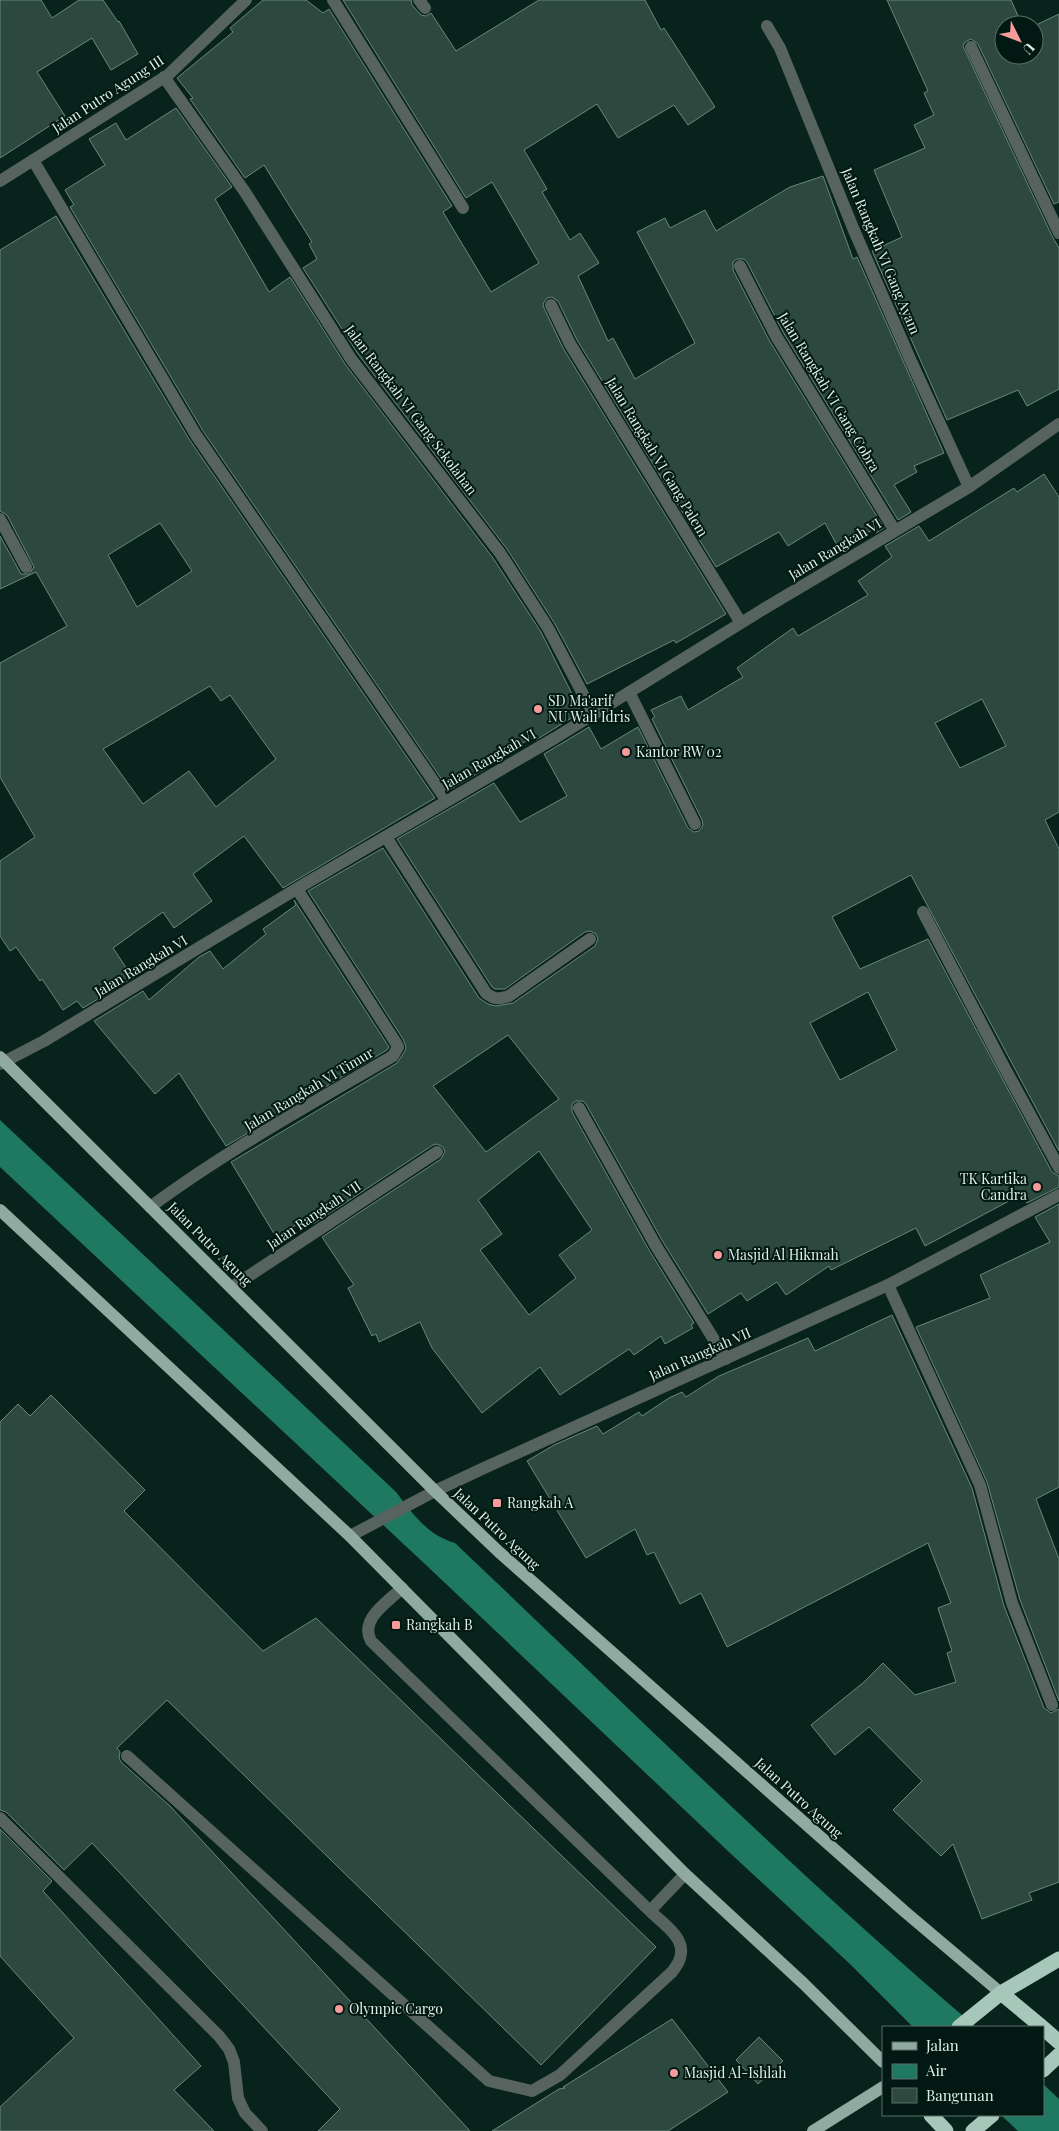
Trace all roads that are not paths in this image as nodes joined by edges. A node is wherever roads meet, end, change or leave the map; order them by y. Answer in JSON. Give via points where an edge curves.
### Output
{"nodes":[{"id":1,"x":246,"y":0,"type":"edge"},
{"id":2,"x":332,"y":0,"type":"edge"},
{"id":3,"x":767,"y":26,"type":"dead end"},
{"id":4,"x":971,"y":47,"type":"dead end"},
{"id":5,"x":164,"y":77,"type":"junction"},
{"id":6,"x":33,"y":160,"type":"junction"},
{"id":7,"x":0,"y":181,"type":"edge"},
{"id":8,"x":463,"y":208,"type":"dead end"},
{"id":9,"x":1059,"y":233,"type":"edge"},
{"id":10,"x":740,"y":266,"type":"dead end"},
{"id":11,"x":551,"y":305,"type":"dead end"},
{"id":12,"x":1059,"y":424,"type":"edge"},
{"id":13,"x":969,"y":486,"type":"junction"},
{"id":14,"x":0,"y":518,"type":"edge"},
{"id":15,"x":895,"y":530,"type":"junction"},
{"id":16,"x":26,"y":567,"type":"dead end"},
{"id":17,"x":741,"y":623,"type":"junction"},
{"id":18,"x":630,"y":692,"type":"junction"},
{"id":19,"x":594,"y":715,"type":"junction"},
{"id":20,"x":447,"y":801,"type":"junction"},
{"id":21,"x":695,"y":824,"type":"dead end"},
{"id":22,"x":386,"y":837,"type":"junction"},
{"id":23,"x":297,"y":890,"type":"junction"},
{"id":24,"x":924,"y":912,"type":"dead end"},
{"id":25,"x":590,"y":939,"type":"dead end"},
{"id":26,"x":1,"y":1061,"type":"edge"},
{"id":27,"x":578,"y":1108,"type":"dead end"},
{"id":28,"x":437,"y":1152,"type":"dead end"},
{"id":29,"x":1059,"y":1168,"type":"edge"},
{"id":30,"x":1059,"y":1195,"type":"edge"},
{"id":31,"x":150,"y":1207,"type":"junction"},
{"id":32,"x":0,"y":1210,"type":"edge"},
{"id":33,"x":888,"y":1284,"type":"junction"},
{"id":34,"x":232,"y":1287,"type":"junction"},
{"id":35,"x":726,"y":1359,"type":"junction"},
{"id":36,"x":435,"y":1491,"type":"junction"},
{"id":37,"x":350,"y":1536,"type":"junction"},
{"id":38,"x":402,"y":1588,"type":"junction"},
{"id":39,"x":1052,"y":1705,"type":"dead end"},
{"id":40,"x":127,"y":1756,"type":"dead end"},
{"id":41,"x":0,"y":1818,"type":"edge"},
{"id":42,"x":685,"y":1874,"type":"junction"},
{"id":43,"x":650,"y":1911,"type":"junction"},
{"id":44,"x":1059,"y":1959,"type":"edge"},
{"id":45,"x":1001,"y":1993,"type":"junction"},
{"id":46,"x":960,"y":2026,"type":"edge"},
{"id":47,"x":1040,"y":2026,"type":"edge"},
{"id":48,"x":1044,"y":2030,"type":"edge"},
{"id":49,"x":1059,"y":2042,"type":"edge"},
{"id":50,"x":882,"y":2061,"type":"edge"},
{"id":51,"x":882,"y":2088,"type":"edge"},
{"id":52,"x":932,"y":2116,"type":"edge"},
{"id":53,"x":991,"y":2116,"type":"edge"},
{"id":54,"x":975,"y":2129,"type":"edge"},
{"id":55,"x":262,"y":2131,"type":"edge"},
{"id":56,"x":813,"y":2131,"type":"edge"},
{"id":57,"x":946,"y":2131,"type":"edge"}],
"edges":[{"from":1,"to":5,"type":"street","name":"Jalan Putro Agung III"},
{"from":2,"to":8,"type":"street"},
{"from":3,"to":13,"type":"street","name":"Jalan Rangkah VI Gang Ayam","via":[[780,48],[853,228]]},
{"from":4,"to":9,"type":"street"},
{"from":5,"to":6,"type":"street","name":"Jalan Putro Agung III"},
{"from":5,"to":19,"type":"street","name":"Jalan Rangkah VI Gang Sekolahan","via":[[245,192],[351,359],[500,553],[548,628]]},
{"from":6,"to":7,"type":"street","name":"Jalan Putro Agung III"},
{"from":6,"to":20,"type":"street","via":[[196,434]]},
{"from":10,"to":15,"type":"street","name":"Jalan Rangkah VI Gang Cobra","via":[[776,336]]},
{"from":11,"to":17,"type":"street","name":"Jalan Rangkah VI Gang Palem","via":[[570,344]]},
{"from":12,"to":13,"type":"street","name":"Jalan Rangkah VI"},
{"from":13,"to":15,"type":"street","name":"Jalan Rangkah VI"},
{"from":14,"to":16,"type":"street"},
{"from":15,"to":17,"type":"street","name":"Jalan Rangkah VI"},
{"from":17,"to":18,"type":"street","name":"Jalan Rangkah VI"},
{"from":18,"to":19,"type":"street","name":"Jalan Rangkah VI"},
{"from":18,"to":21,"type":"street"},
{"from":19,"to":20,"type":"street","name":"Jalan Rangkah VI"},
{"from":20,"to":22,"type":"street","name":"Jalan Rangkah VI"},
{"from":22,"to":23,"type":"street","name":"Jalan Rangkah VI"},
{"from":22,"to":25,"type":"street","via":[[486,992],[494,998],[499,1000],[509,996]]},
{"from":23,"to":26,"type":"street","name":"Jalan Rangkah VI","via":[[44,1042]]},
{"from":23,"to":31,"type":"street","name":"Jalan Rangkah VI Timur","via":[[396,1042],[396,1052],[200,1172]]},
{"from":24,"to":29,"type":"street"},
{"from":26,"to":31,"type":"main road","name":"Jalan Putro Agung"},
{"from":27,"to":35,"type":"street","via":[[656,1246]]},
{"from":28,"to":34,"type":"street","name":"Jalan Rangkah VII"},
{"from":30,"to":33,"type":"street","name":"Jalan Rangkah VII"},
{"from":31,"to":34,"type":"main road","name":"Jalan Putro Agung"},
{"from":32,"to":37,"type":"main road"},
{"from":33,"to":35,"type":"street","name":"Jalan Rangkah VII"},
{"from":33,"to":39,"type":"street","via":[[980,1485],[1012,1602]]},
{"from":34,"to":36,"type":"main road","name":"Jalan Putro Agung"},
{"from":35,"to":36,"type":"street","name":"Jalan Rangkah VII"},
{"from":36,"to":37,"type":"street","name":"Jalan Rangkah VII"},
{"from":36,"to":45,"type":"main road","name":"Jalan Putro Agung","via":[[499,1552]]},
{"from":37,"to":38,"type":"main road"},
{"from":38,"to":42,"type":"main road"},
{"from":38,"to":43,"type":"street","via":[[372,1617],[368,1625],[372,1641]]},
{"from":40,"to":43,"type":"street","via":[[489,2081],[532,2091],[541,2087],[560,2075],[672,1972],[681,1957],[681,1944]]},
{"from":41,"to":55,"type":"street","via":[[219,2036],[234,2062],[238,2098],[245,2113]]},
{"from":42,"to":43,"type":"street"},
{"from":42,"to":50,"type":"main road"},
{"from":44,"to":45,"type":"highway"},
{"from":45,"to":46,"type":"highway"},
{"from":45,"to":47,"type":"highway"},
{"from":48,"to":49,"type":"highway"},
{"from":51,"to":56,"type":"main road"},
{"from":52,"to":57,"type":"highway"},
{"from":53,"to":54,"type":"highway"}]}
